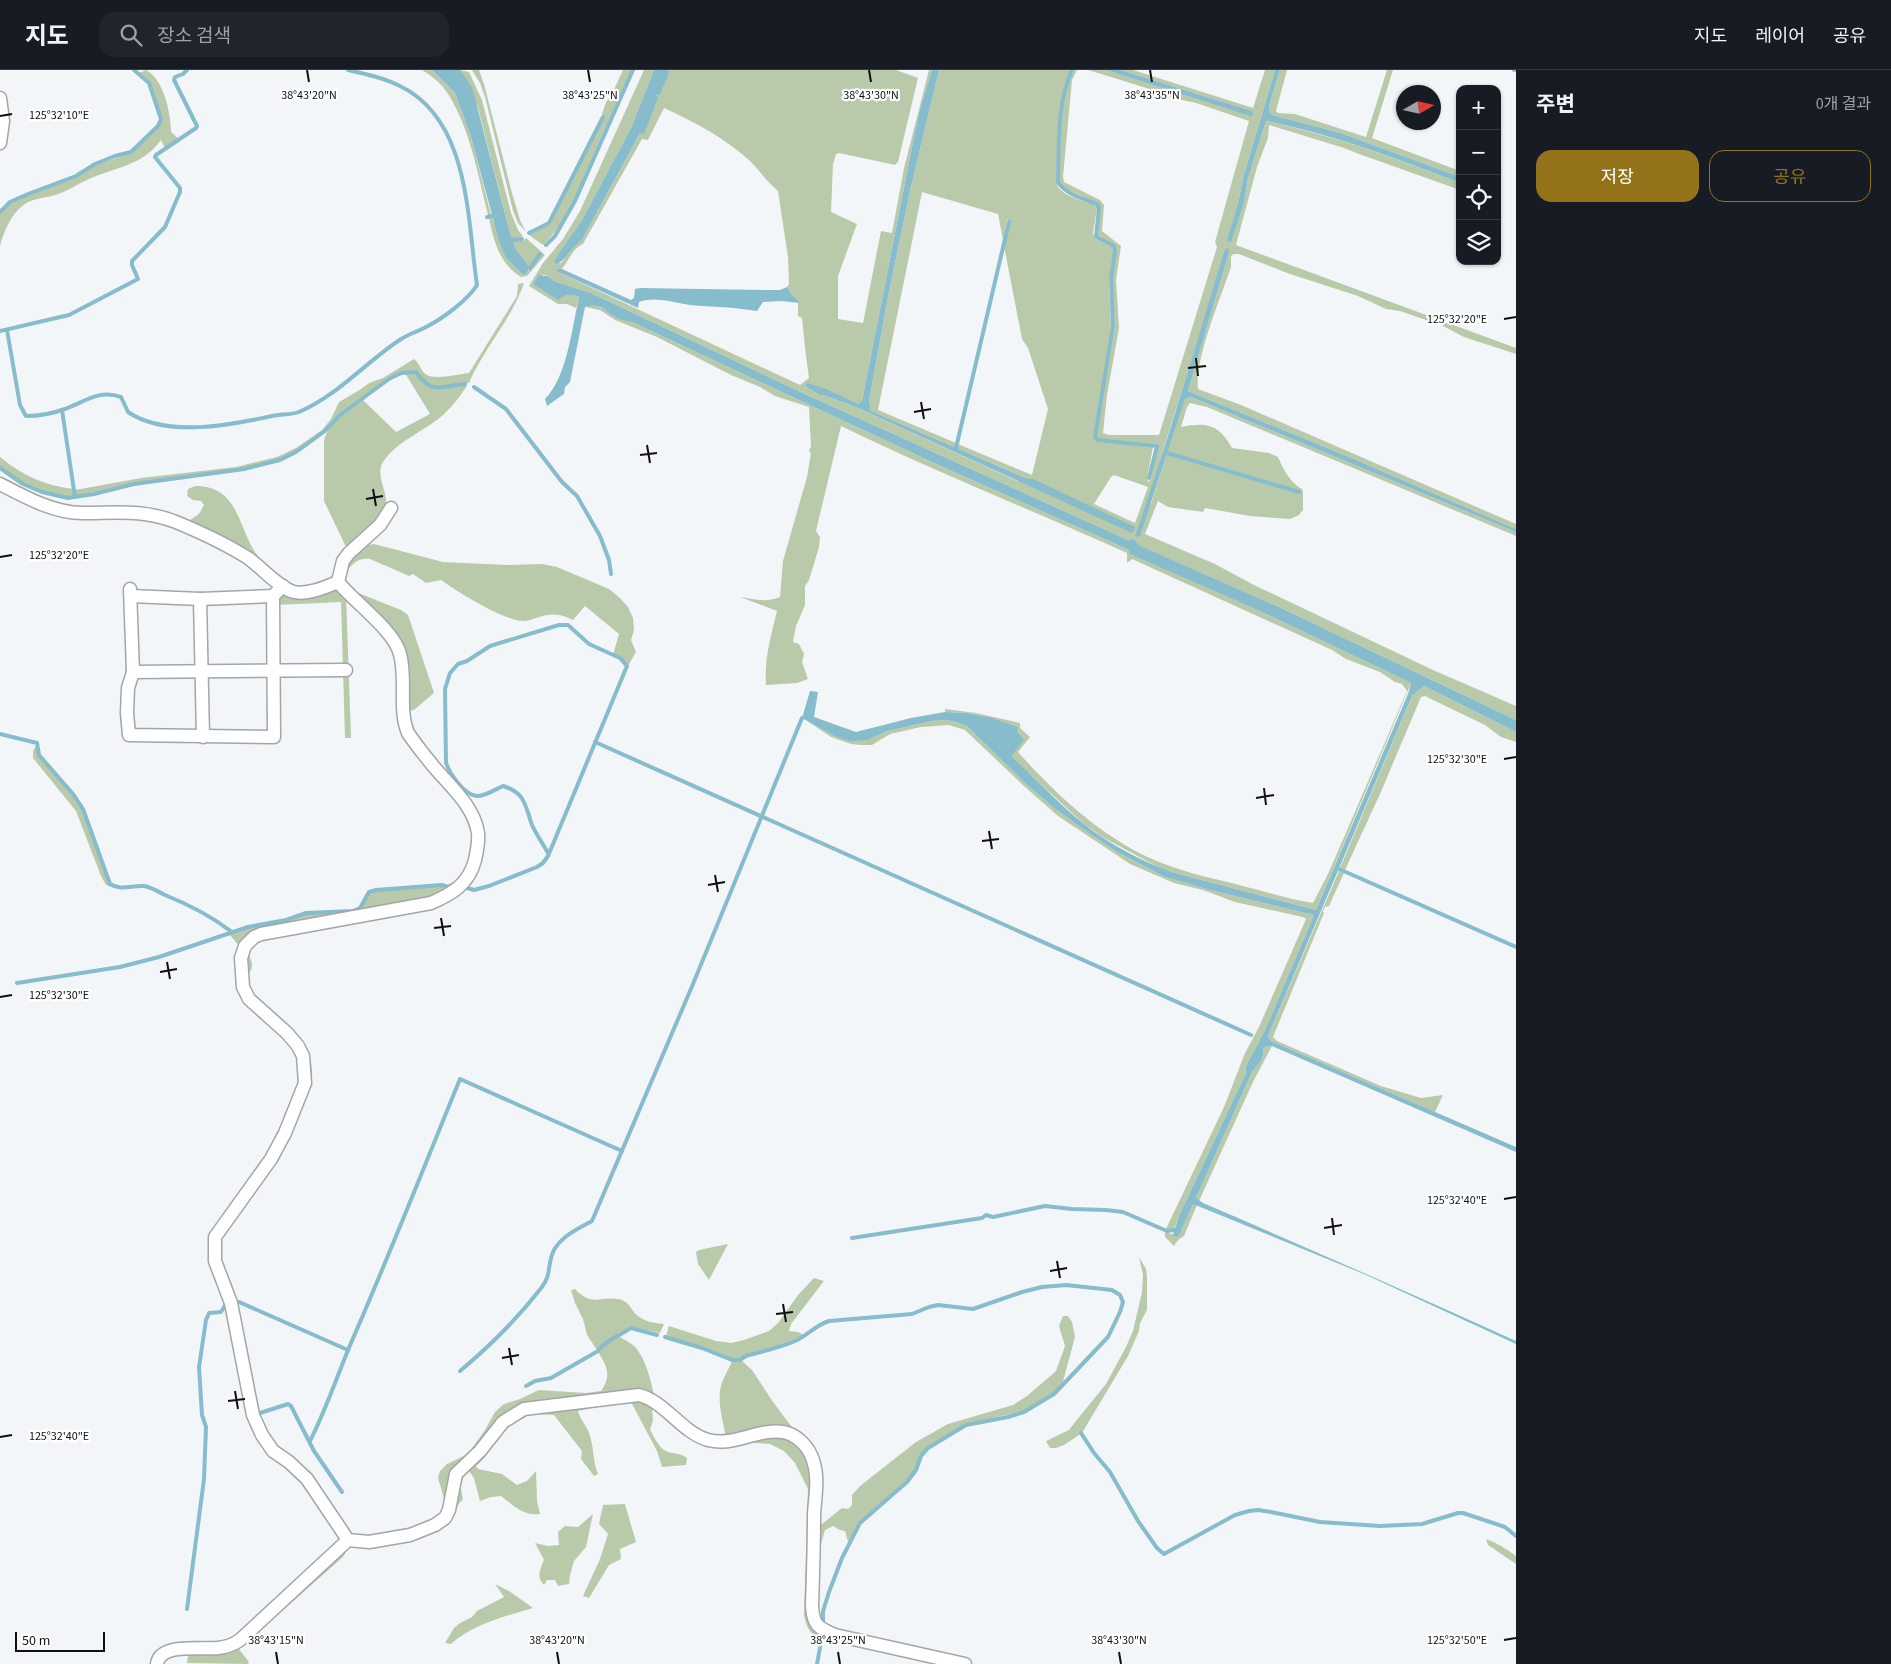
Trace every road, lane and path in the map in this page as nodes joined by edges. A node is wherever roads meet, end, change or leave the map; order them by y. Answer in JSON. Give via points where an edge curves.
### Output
{"nodes":[{"id":1,"x":0,"y":98,"type":"edge"},
{"id":2,"x":0,"y":142,"type":"edge"},
{"id":3,"x":0,"y":484,"type":"edge"},
{"id":4,"x":392,"y":508,"type":"dead end"},
{"id":5,"x":338,"y":582,"type":"junction"},
{"id":6,"x":283,"y":586,"type":"junction"},
{"id":7,"x":273,"y":596,"type":"junction"},
{"id":8,"x":200,"y":599,"type":"junction"},
{"id":9,"x":346,"y":670,"type":"dead end"},
{"id":10,"x":201,"y":671,"type":"junction"},
{"id":11,"x":274,"y":671,"type":"junction"},
{"id":12,"x":133,"y":672,"type":"junction"},
{"id":13,"x":203,"y":737,"type":"junction"},
{"id":14,"x":348,"y":1540,"type":"junction"},
{"id":15,"x":157,"y":1664,"type":"edge"},
{"id":16,"x":964,"y":1664,"type":"edge"}],
"edges":[{"from":1,"to":2,"type":"street","via":[[3,121]]},
{"from":3,"to":6,"type":"street","via":[[36,502],[62,510],[157,515],[213,539],[246,558]]},
{"from":4,"to":5,"type":"street","via":[[380,525],[343,561]]},
{"from":5,"to":6,"type":"street","via":[[310,591],[295,592]]},
{"from":5,"to":14,"type":"street","via":[[389,635],[400,652],[404,722],[408,733],[472,813],[478,834],[474,864],[468,879],[448,896],[431,903],[261,934],[245,946],[240,958],[243,987],[249,999],[298,1046],[303,1056],[305,1083],[271,1159],[215,1237],[215,1261],[231,1303],[253,1416],[262,1435],[273,1451],[306,1479]]},
{"from":6,"to":7,"type":"street"},
{"from":7,"to":8,"type":"street"},
{"from":7,"to":11,"type":"street"},
{"from":8,"to":10,"type":"street"},
{"from":8,"to":12,"type":"street","via":[[130,592]]},
{"from":9,"to":11,"type":"street"},
{"from":10,"to":11,"type":"street"},
{"from":10,"to":12,"type":"street"},
{"from":10,"to":13,"type":"street"},
{"from":11,"to":13,"type":"street","via":[[274,737]]},
{"from":12,"to":13,"type":"street","via":[[128,688],[129,735]]},
{"from":14,"to":15,"type":"street","via":[[231,1646],[170,1650],[164,1652]]},
{"from":14,"to":16,"type":"street","via":[[369,1542],[410,1535],[445,1518],[456,1474],[480,1452],[503,1422],[524,1409],[639,1395],[649,1398],[686,1428],[707,1440],[722,1442],[773,1432],[794,1436],[811,1455],[815,1468],[812,1606],[816,1625],[835,1634]]}]}
